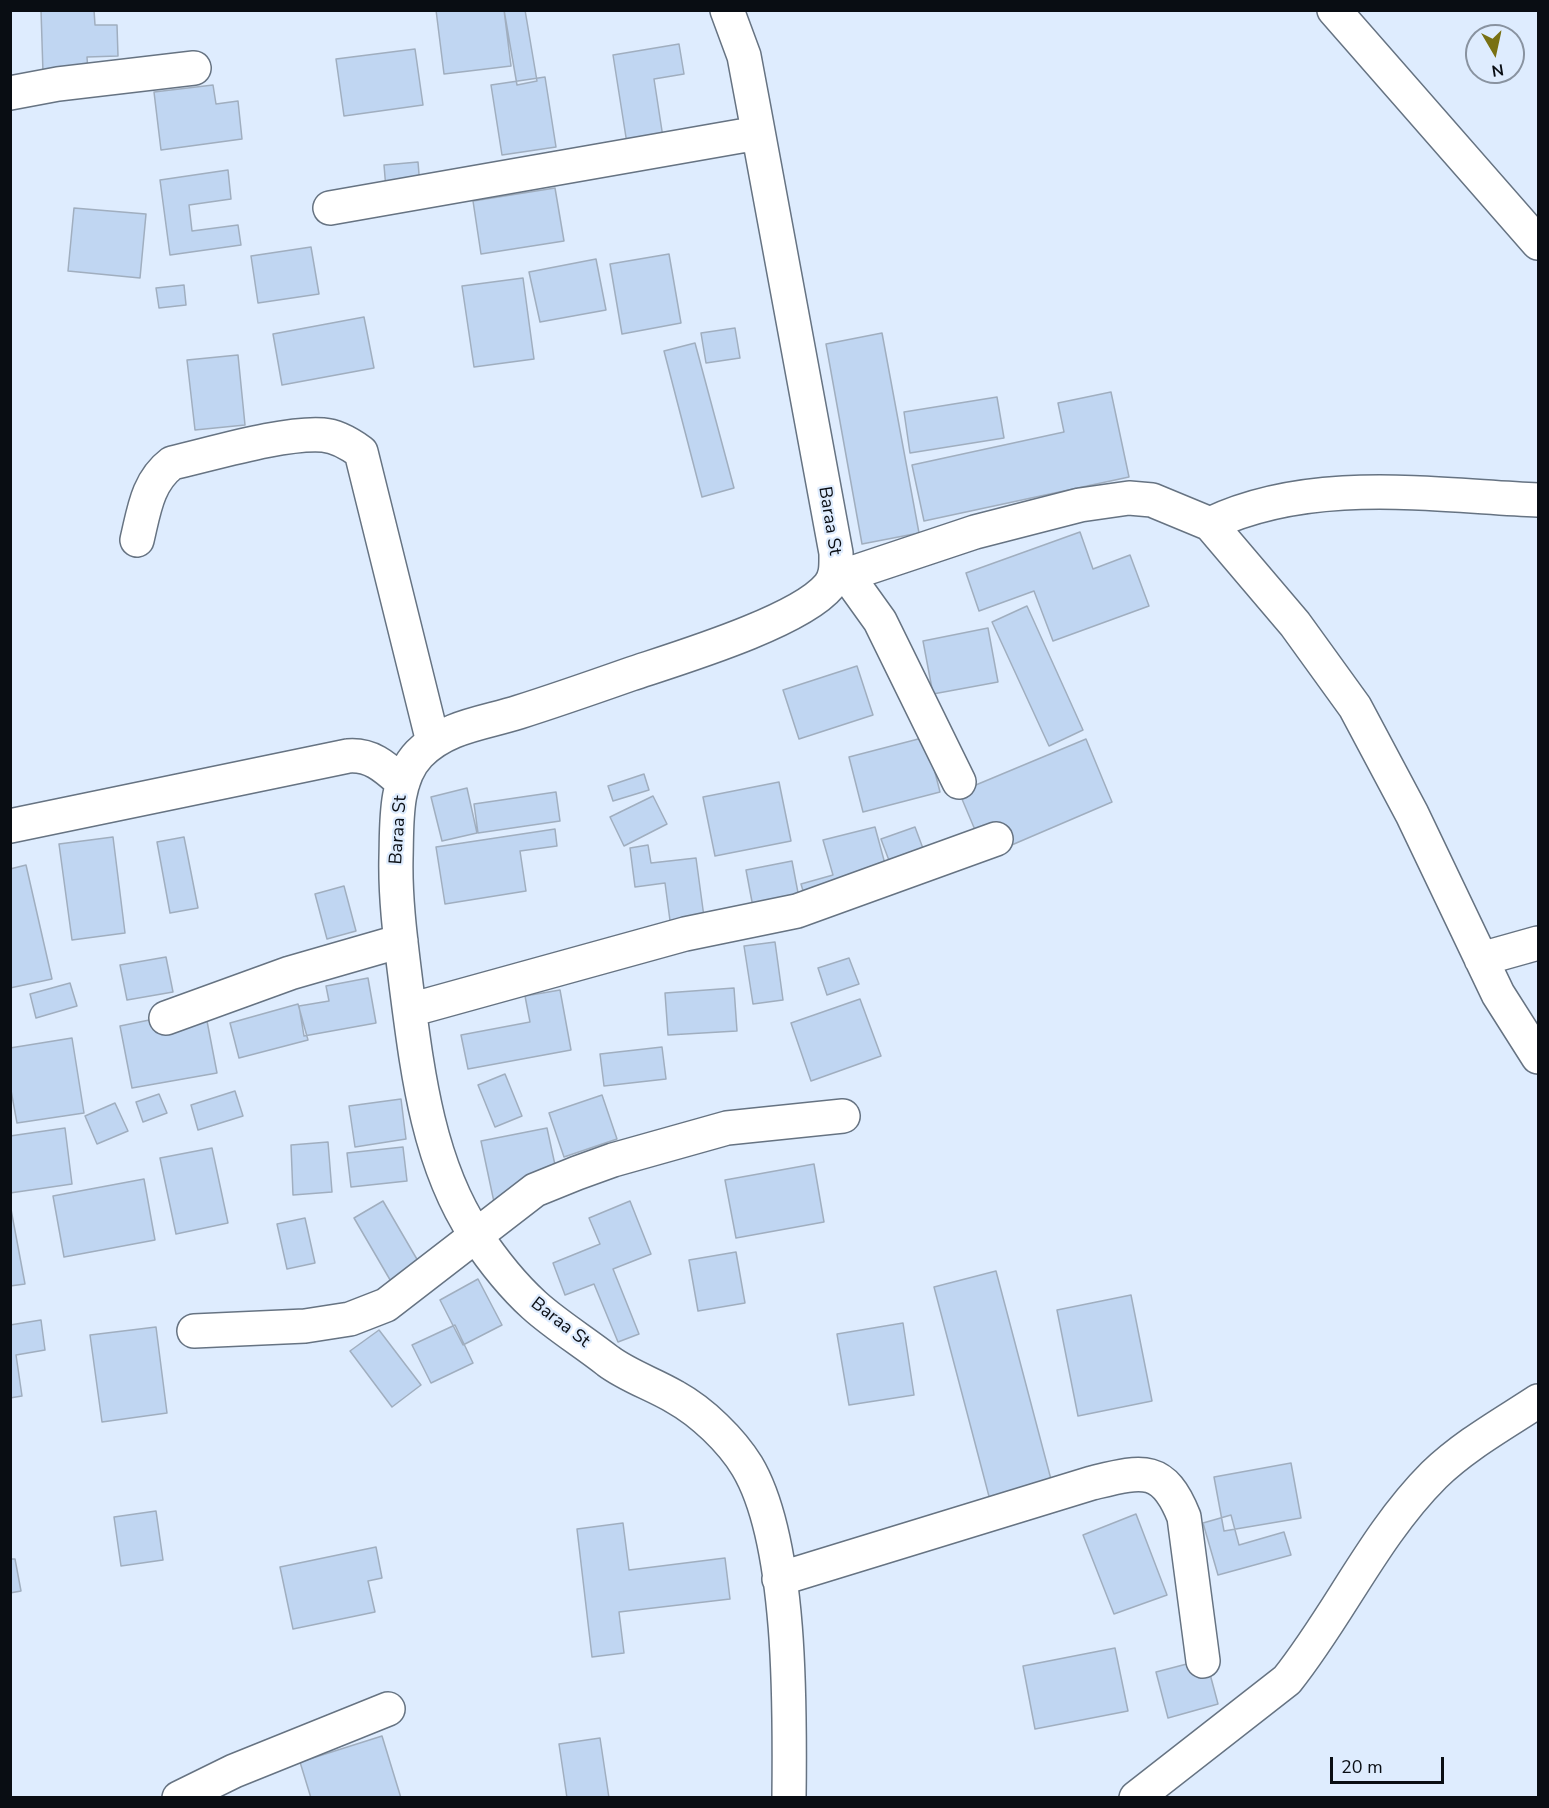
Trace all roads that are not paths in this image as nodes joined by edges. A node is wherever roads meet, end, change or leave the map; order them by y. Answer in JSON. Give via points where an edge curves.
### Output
{"nodes":[{"id":1,"x":727,"y":10,"type":"edge"},
{"id":2,"x":1334,"y":10,"type":"edge"},
{"id":3,"x":194,"y":68,"type":"dead end"},
{"id":4,"x":10,"y":93,"type":"edge"},
{"id":5,"x":758,"y":133,"type":"junction"},
{"id":6,"x":330,"y":207,"type":"dead end"},
{"id":7,"x":1539,"y":243,"type":"edge"},
{"id":8,"x":1539,"y":500,"type":"edge"},
{"id":9,"x":1210,"y":524,"type":"junction"},
{"id":10,"x":137,"y":540,"type":"dead end"},
{"id":11,"x":841,"y":577,"type":"junction"},
{"id":12,"x":433,"y":742,"type":"junction"},
{"id":13,"x":959,"y":782,"type":"dead end"},
{"id":14,"x":403,"y":783,"type":"junction"},
{"id":15,"x":10,"y":826,"type":"edge"},
{"id":16,"x":996,"y":839,"type":"dead end"},
{"id":17,"x":401,"y":941,"type":"junction"},
{"id":18,"x":1539,"y":943,"type":"edge"},
{"id":19,"x":1481,"y":959,"type":"junction"},
{"id":20,"x":410,"y":1010,"type":"junction"},
{"id":21,"x":166,"y":1018,"type":"dead end"},
{"id":22,"x":1539,"y":1057,"type":"edge"},
{"id":23,"x":843,"y":1116,"type":"dead end"},
{"id":24,"x":475,"y":1234,"type":"junction"},
{"id":25,"x":194,"y":1331,"type":"dead end"},
{"id":26,"x":1539,"y":1401,"type":"edge"},
{"id":27,"x":779,"y":1579,"type":"junction"},
{"id":28,"x":1203,"y":1661,"type":"dead end"},
{"id":29,"x":388,"y":1709,"type":"dead end"},
{"id":30,"x":179,"y":1797,"type":"edge"},
{"id":31,"x":789,"y":1797,"type":"edge"},
{"id":32,"x":1136,"y":1797,"type":"edge"}],
"edges":[{"from":1,"to":5,"type":"street","name":"Baraa St","via":[[744,56]]},
{"from":2,"to":7,"type":"street"},
{"from":3,"to":4,"type":"street"},
{"from":5,"to":6,"type":"street"},
{"from":5,"to":11,"type":"street","name":"Baraa St"},
{"from":8,"to":9,"type":"street","via":[[1332,493],[1251,506]]},
{"from":9,"to":11,"type":"street","via":[[1152,500],[1129,498],[1080,505],[975,532]]},
{"from":9,"to":19,"type":"street","via":[[1295,624],[1355,707],[1412,814]]},
{"from":10,"to":12,"type":"street","via":[[151,485],[172,463],[282,439],[324,435],[347,442],[361,452]]},
{"from":11,"to":12,"type":"street","name":"Baraa St","via":[[809,602],[773,622],[703,650],[459,728]]},
{"from":11,"to":13,"type":"street","via":[[880,621]]},
{"from":12,"to":14,"type":"street","name":"Baraa St","via":[[416,756]]},
{"from":14,"to":15,"type":"street","via":[[373,759],[348,756]]},
{"from":14,"to":17,"type":"street","name":"Baraa St","via":[[396,863]]},
{"from":16,"to":20,"type":"street","via":[[797,911],[686,934]]},
{"from":17,"to":20,"type":"street","name":"Baraa St"},
{"from":17,"to":21,"type":"street","via":[[290,973]]},
{"from":18,"to":19,"type":"street"},
{"from":19,"to":22,"type":"street","via":[[1498,994]]},
{"from":20,"to":24,"type":"street","name":"Baraa St","via":[[423,1098],[437,1152]]},
{"from":23,"to":24,"type":"street","via":[[727,1128],[613,1160],[535,1190]]},
{"from":24,"to":25,"type":"street","via":[[386,1305],[350,1320]]},
{"from":24,"to":27,"type":"street","name":"Baraa St","via":[[535,1306],[615,1366],[680,1399],[727,1440],[761,1493]]},
{"from":26,"to":32,"type":"street","via":[[1474,1442],[1434,1475],[1378,1546],[1287,1680]]},
{"from":27,"to":28,"type":"street","via":[[1092,1483],[1122,1476],[1156,1476],[1178,1501],[1184,1518]]},
{"from":27,"to":31,"type":"street","name":"Baraa St","via":[[790,1736]]},
{"from":29,"to":30,"type":"street"}]}
